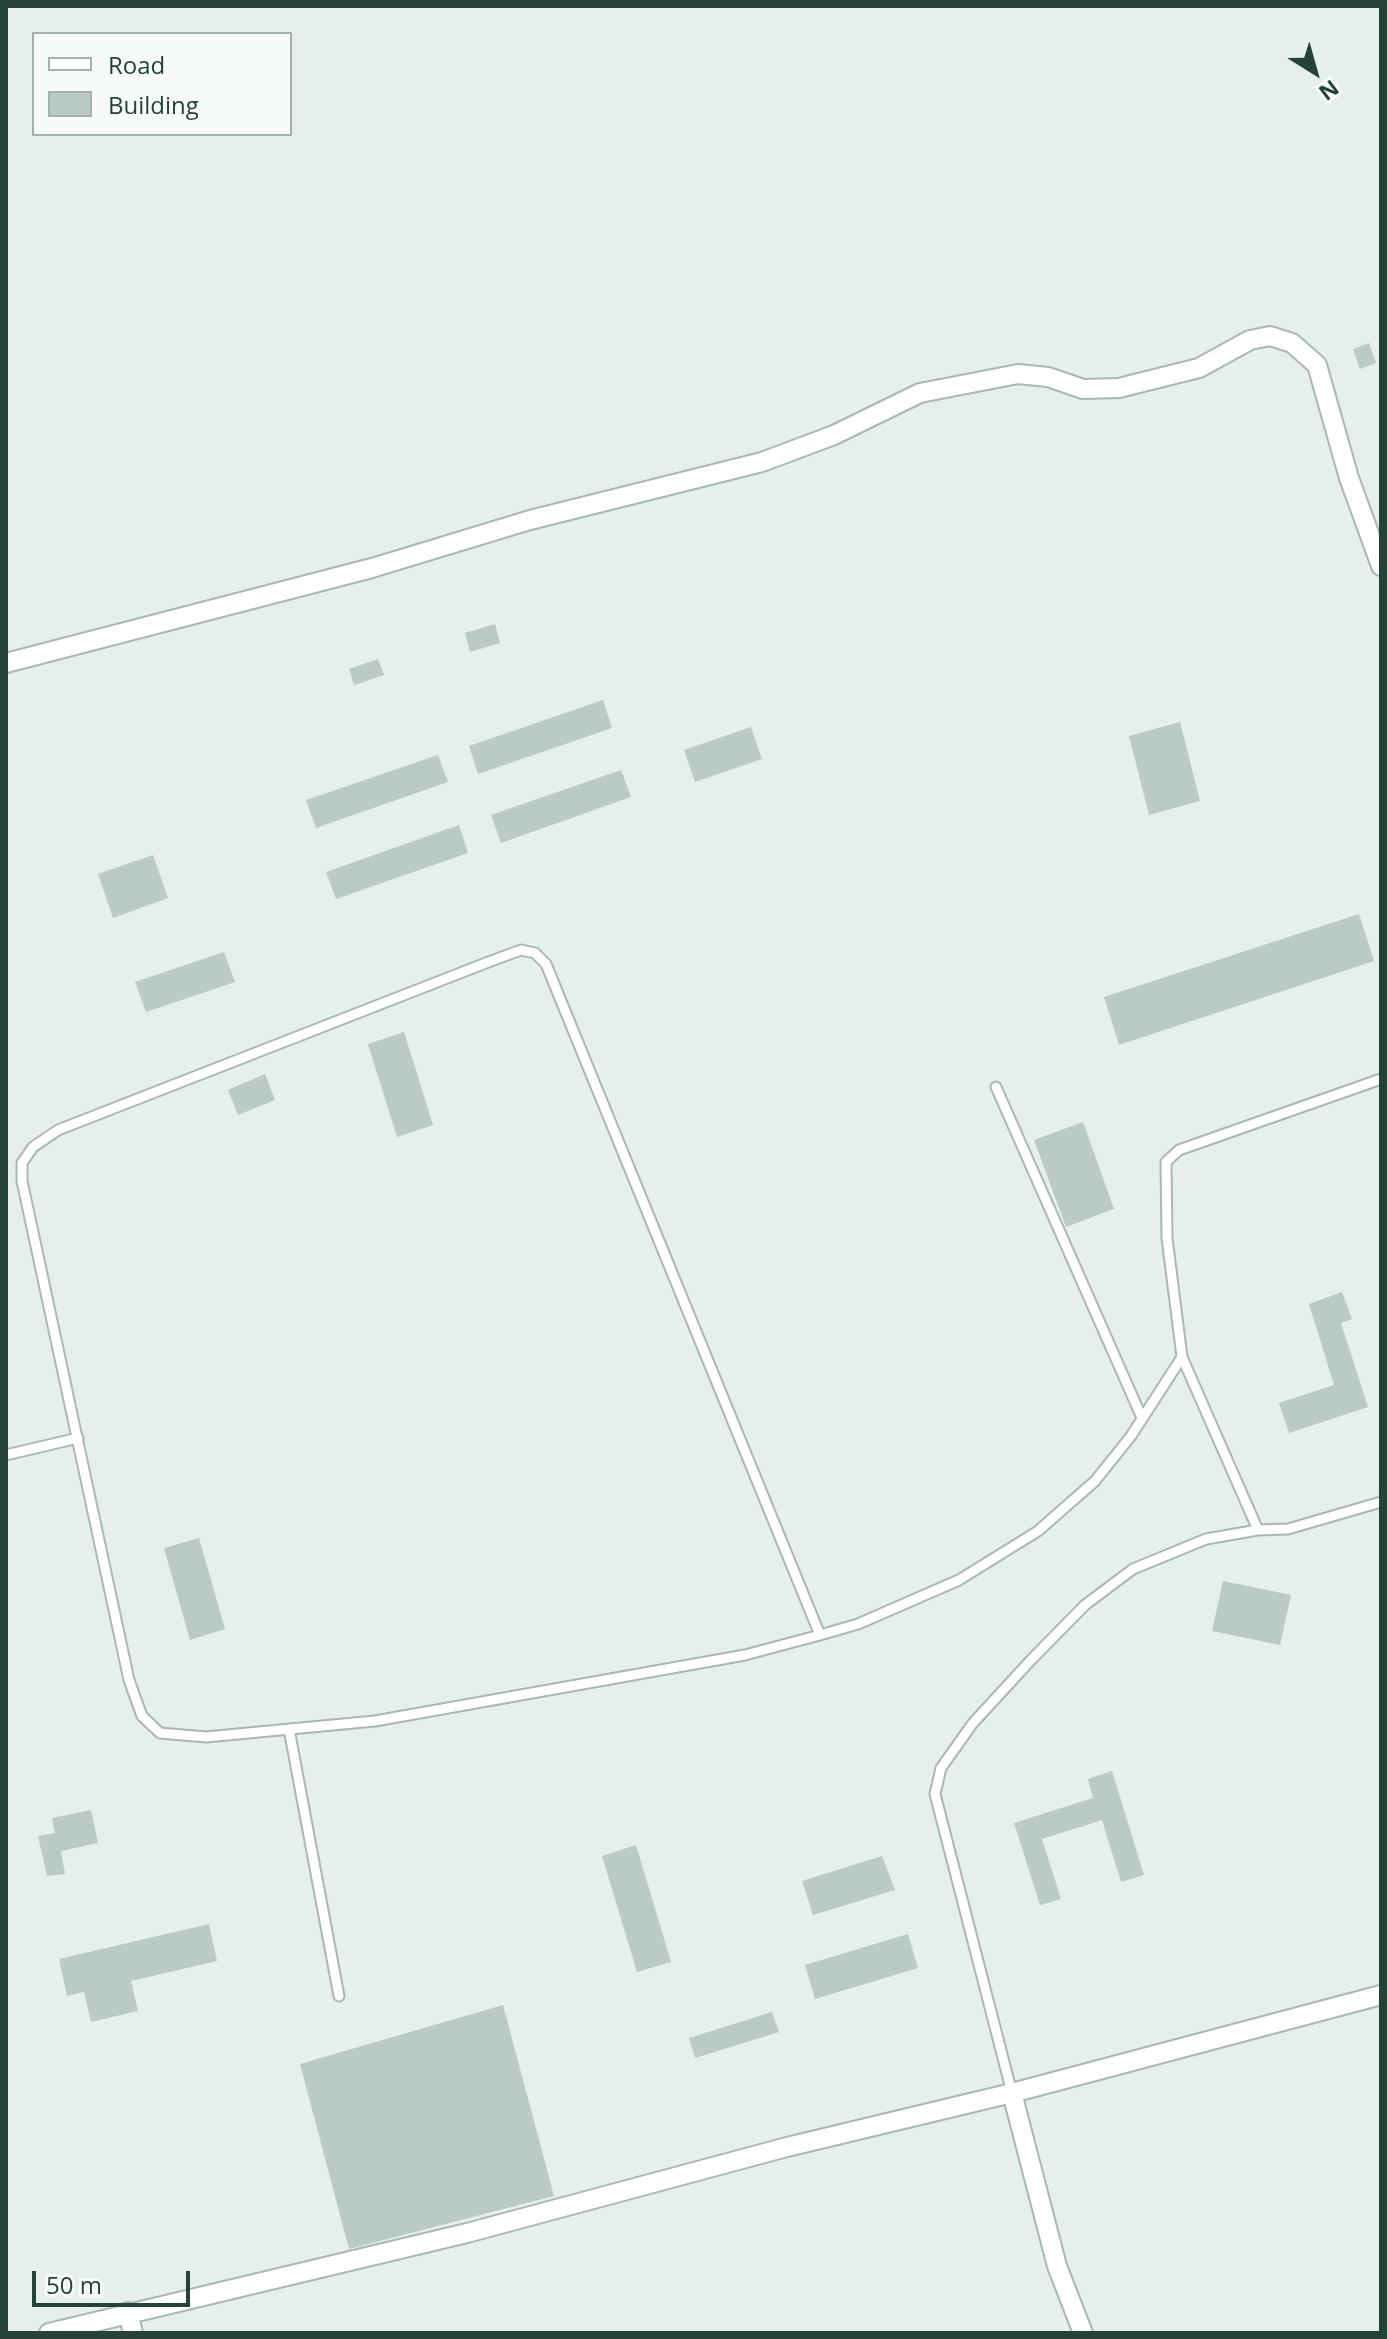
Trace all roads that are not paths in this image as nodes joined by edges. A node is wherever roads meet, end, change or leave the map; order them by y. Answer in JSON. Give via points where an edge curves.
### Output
{"nodes":[{"id":1,"x":1381,"y":566,"type":"edge"},
{"id":2,"x":6,"y":663,"type":"edge"},
{"id":3,"x":1381,"y":1079,"type":"edge"},
{"id":4,"x":996,"y":1087,"type":"dead end"},
{"id":5,"x":1182,"y":1357,"type":"junction"},
{"id":6,"x":1142,"y":1418,"type":"junction"},
{"id":7,"x":78,"y":1438,"type":"junction"},
{"id":8,"x":6,"y":1455,"type":"edge"},
{"id":9,"x":1381,"y":1502,"type":"edge"},
{"id":10,"x":1258,"y":1530,"type":"junction"},
{"id":11,"x":820,"y":1635,"type":"junction"},
{"id":12,"x":289,"y":1729,"type":"junction"},
{"id":13,"x":1381,"y":1995,"type":"edge"},
{"id":14,"x":339,"y":1996,"type":"dead end"},
{"id":15,"x":1012,"y":2093,"type":"junction"},
{"id":16,"x":128,"y":2312,"type":"junction"},
{"id":17,"x":49,"y":2333,"type":"edge"},
{"id":18,"x":133,"y":2333,"type":"edge"},
{"id":19,"x":1083,"y":2333,"type":"edge"}],
"edges":[{"from":1,"to":2,"type":"street","via":[[1317,365],[1292,343],[1270,336],[1250,340],[1199,368],[1119,388],[1083,389],[1018,374],[920,393],[834,435],[762,462]]},
{"from":3,"to":5,"type":"lane","via":[[1171,1154],[1163,1187]]},
{"from":4,"to":6,"type":"lane"},
{"from":5,"to":6,"type":"lane"},
{"from":5,"to":10,"type":"lane"},
{"from":6,"to":11,"type":"lane","via":[[1095,1481],[1038,1531],[908,1605]]},
{"from":7,"to":8,"type":"lane"},
{"from":7,"to":11,"type":"lane","via":[[22,1181],[22,1163],[33,1147],[58,1130],[491,961],[521,950],[535,953],[546,964]]},
{"from":7,"to":12,"type":"lane","via":[[129,1680],[142,1716],[160,1733],[206,1737]]},
{"from":9,"to":10,"type":"lane","via":[[1288,1529]]},
{"from":10,"to":15,"type":"lane","via":[[1166,1552],[1085,1605],[973,1723],[935,1781]]},
{"from":11,"to":12,"type":"lane","via":[[576,1688],[375,1721]]},
{"from":12,"to":14,"type":"lane"},
{"from":13,"to":15,"type":"street"},
{"from":15,"to":16,"type":"street","via":[[467,2233]]},
{"from":15,"to":19,"type":"street","via":[[1057,2266]]},
{"from":16,"to":17,"type":"street"},
{"from":16,"to":18,"type":"street"}]}
